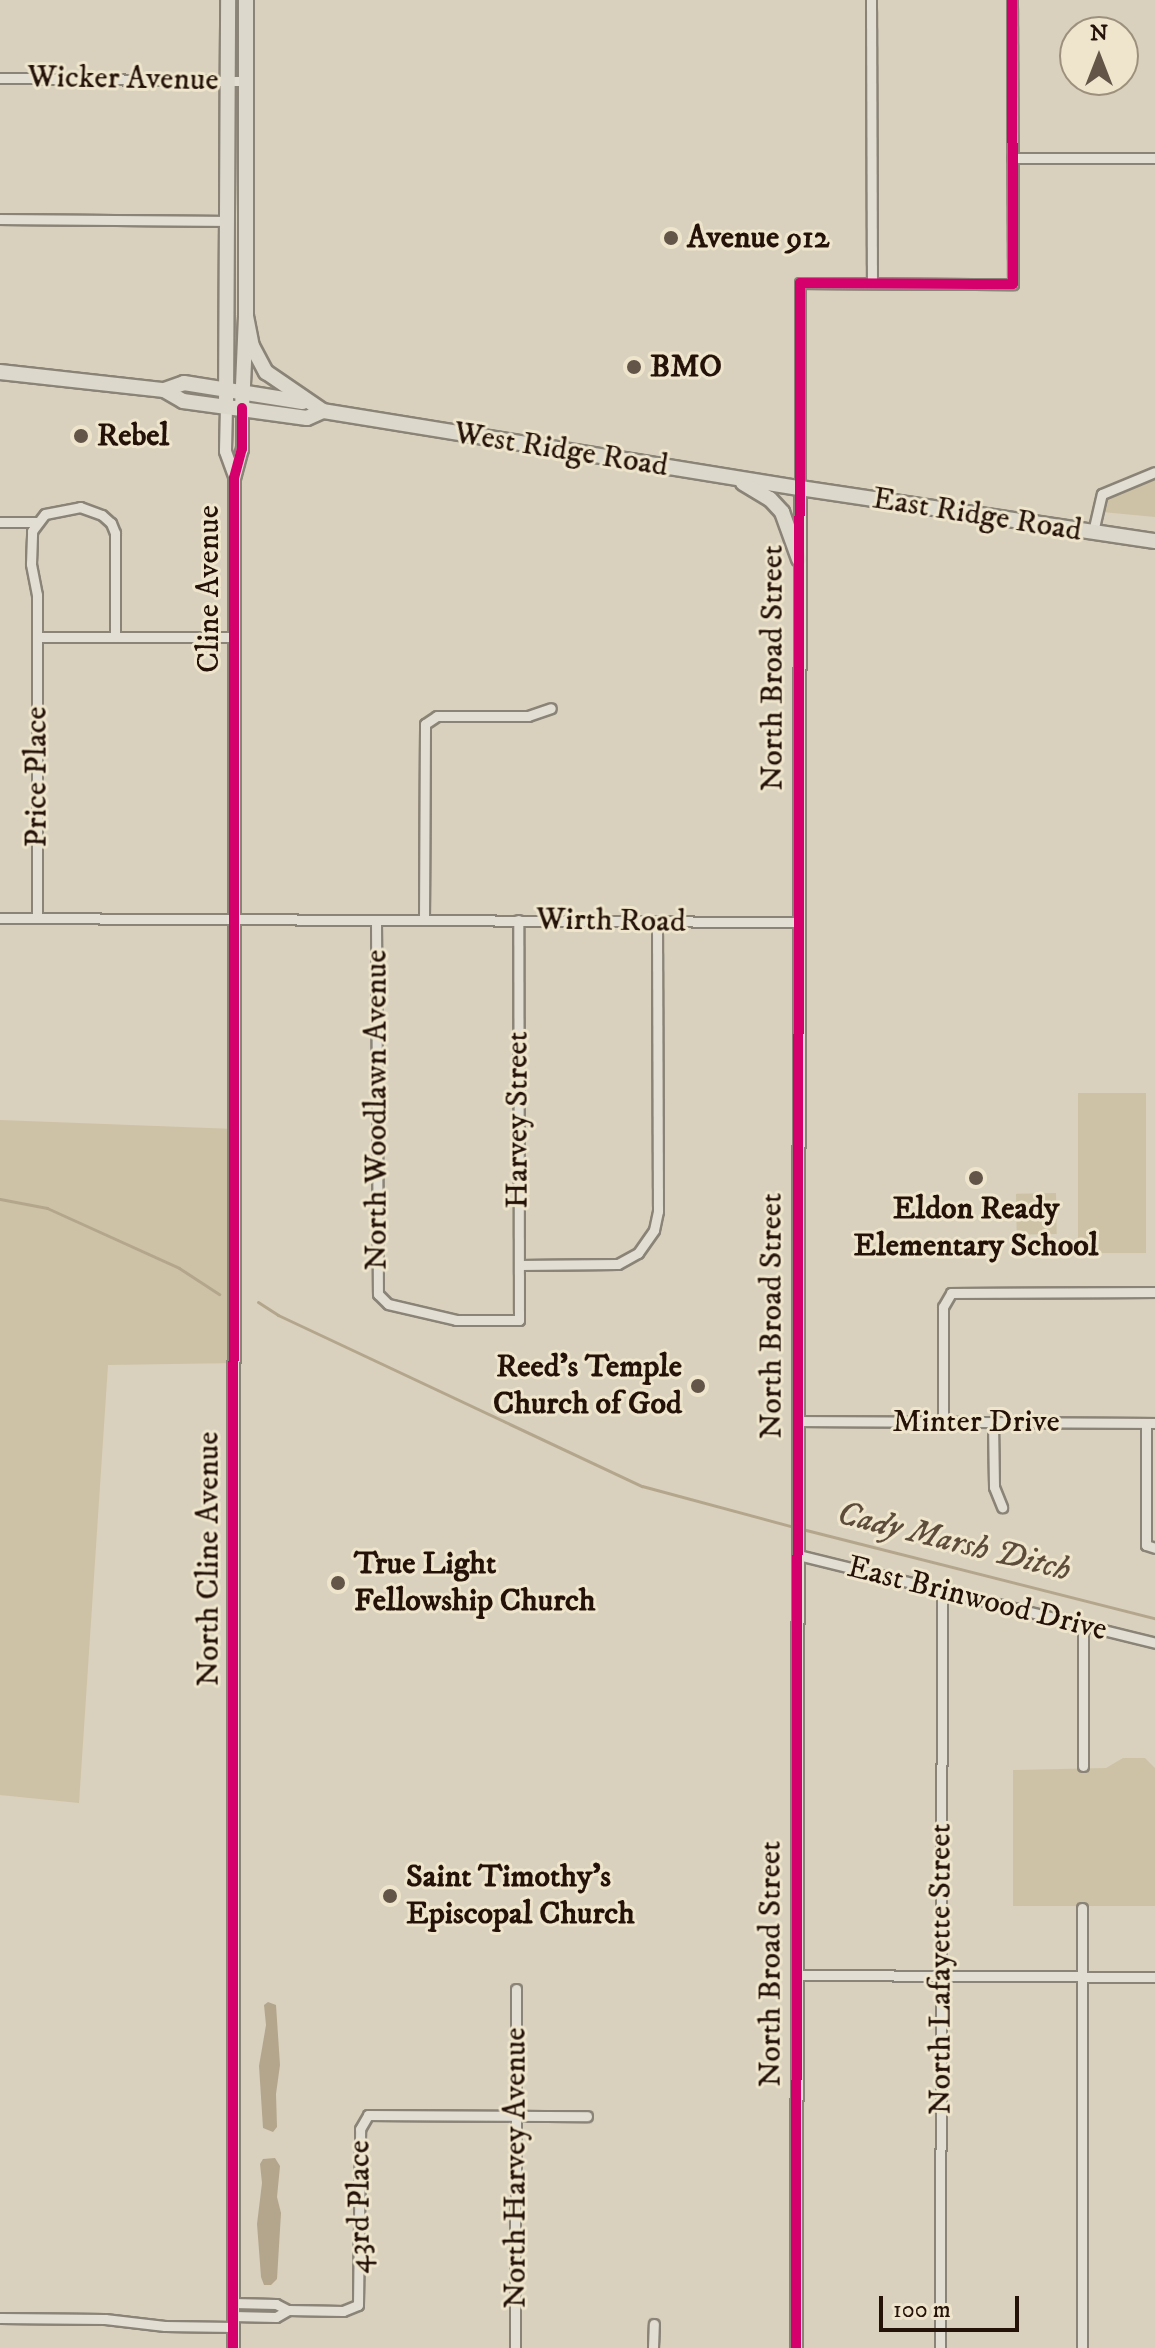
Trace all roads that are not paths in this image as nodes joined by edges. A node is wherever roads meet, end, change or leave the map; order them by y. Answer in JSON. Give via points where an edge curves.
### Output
{"nodes":[{"id":1,"x":228,"y":0,"type":"edge"},
{"id":2,"x":246,"y":0,"type":"edge"},
{"id":3,"x":871,"y":0,"type":"edge"},
{"id":4,"x":1012,"y":0,"type":"edge"},
{"id":5,"x":0,"y":78,"type":"edge"},
{"id":6,"x":228,"y":80,"type":"junction"},
{"id":7,"x":246,"y":81,"type":"junction"},
{"id":8,"x":1012,"y":158,"type":"junction"},
{"id":9,"x":1155,"y":158,"type":"edge"},
{"id":10,"x":0,"y":219,"type":"edge"},
{"id":11,"x":228,"y":221,"type":"junction"},
{"id":12,"x":872,"y":283,"type":"junction"},
{"id":13,"x":246,"y":316,"type":"junction"},
{"id":14,"x":0,"y":372,"type":"edge"},
{"id":15,"x":164,"y":390,"type":"junction"},
{"id":16,"x":235,"y":390,"type":"junction"},
{"id":17,"x":226,"y":406,"type":"junction"},
{"id":18,"x":316,"y":407,"type":"junction"},
{"id":19,"x":242,"y":408,"type":"junction"},
{"id":20,"x":1155,"y":472,"type":"edge"},
{"id":21,"x":732,"y":477,"type":"junction"},
{"id":22,"x":234,"y":478,"type":"junction"},
{"id":23,"x":800,"y":488,"type":"junction"},
{"id":24,"x":0,"y":522,"type":"edge"},
{"id":25,"x":36,"y":522,"type":"junction"},
{"id":26,"x":1093,"y":532,"type":"junction"},
{"id":27,"x":1155,"y":541,"type":"edge"},
{"id":28,"x":799,"y":559,"type":"junction"},
{"id":29,"x":37,"y":637,"type":"junction"},
{"id":30,"x":115,"y":637,"type":"junction"},
{"id":31,"x":235,"y":637,"type":"junction"},
{"id":32,"x":551,"y":708,"type":"dead end"},
{"id":33,"x":236,"y":771,"type":"joint"},
{"id":34,"x":0,"y":918,"type":"edge"},
{"id":35,"x":37,"y":918,"type":"junction"},
{"id":36,"x":236,"y":919,"type":"junction"},
{"id":37,"x":376,"y":920,"type":"junction"},
{"id":38,"x":424,"y":920,"type":"junction"},
{"id":39,"x":518,"y":920,"type":"junction"},
{"id":40,"x":657,"y":922,"type":"junction"},
{"id":41,"x":797,"y":922,"type":"junction"},
{"id":42,"x":519,"y":1265,"type":"junction"},
{"id":43,"x":1155,"y":1292,"type":"edge"},
{"id":44,"x":519,"y":1320,"type":"joint"},
{"id":45,"x":797,"y":1421,"type":"junction"},
{"id":46,"x":943,"y":1422,"type":"junction"},
{"id":47,"x":993,"y":1422,"type":"junction"},
{"id":48,"x":1151,"y":1423,"type":"edge"},
{"id":49,"x":1002,"y":1507,"type":"dead end"},
{"id":50,"x":1150,"y":1546,"type":"edge"},
{"id":51,"x":798,"y":1555,"type":"junction"},
{"id":52,"x":942,"y":1590,"type":"junction"},
{"id":53,"x":1083,"y":1625,"type":"junction"},
{"id":54,"x":1155,"y":1643,"type":"edge"},
{"id":55,"x":1083,"y":1766,"type":"dead end"},
{"id":56,"x":1082,"y":1908,"type":"dead end"},
{"id":57,"x":797,"y":1975,"type":"junction"},
{"id":58,"x":941,"y":1976,"type":"junction"},
{"id":59,"x":1082,"y":1976,"type":"junction"},
{"id":60,"x":1155,"y":1977,"type":"edge"},
{"id":61,"x":516,"y":1989,"type":"dead end"},
{"id":62,"x":516,"y":2115,"type":"junction"},
{"id":63,"x":587,"y":2116,"type":"dead end"},
{"id":64,"x":233,"y":2316,"type":"junction"},
{"id":65,"x":0,"y":2318,"type":"edge"},
{"id":66,"x":654,"y":2324,"type":"dead end"},
{"id":67,"x":233,"y":2348,"type":"edge"},
{"id":68,"x":515,"y":2348,"type":"edge"},
{"id":69,"x":653,"y":2348,"type":"edge"},
{"id":70,"x":796,"y":2348,"type":"edge"},
{"id":71,"x":940,"y":2348,"type":"edge"},
{"id":72,"x":1082,"y":2348,"type":"edge"}],
"edges":[{"from":1,"to":6,"type":"main road","name":"Cline Avenue"},
{"from":2,"to":7,"type":"main road","name":"Cline Avenue"},
{"from":3,"to":12,"type":"street"},
{"from":4,"to":8,"type":"street"},
{"from":5,"to":6,"type":"street","name":"Wicker Avenue"},
{"from":6,"to":7,"type":"street","name":"Wicker Avenue"},
{"from":6,"to":11,"type":"main road","name":"Cline Avenue"},
{"from":7,"to":13,"type":"main road","name":"Cline Avenue"},
{"from":8,"to":9,"type":"street"},
{"from":8,"to":12,"type":"street","via":[[1013,284]]},
{"from":10,"to":11,"type":"street"},
{"from":11,"to":16,"type":"main road","name":"Cline Avenue"},
{"from":12,"to":23,"type":"street","name":"North Broad Street","via":[[800,283]]},
{"from":13,"to":16,"type":"main road","name":"Cline Avenue"},
{"from":13,"to":18,"type":"main road","via":[[252,346],[266,372]]},
{"from":14,"to":15,"type":"main road"},
{"from":15,"to":16,"type":"main road","name":"West Ridge Road","via":[[184,383]]},
{"from":15,"to":17,"type":"main road","name":"West Ridge Road","via":[[183,401]]},
{"from":16,"to":17,"type":"main road","name":"Cline Avenue"},
{"from":16,"to":18,"type":"main road","name":"West Ridge Road"},
{"from":16,"to":19,"type":"main road","name":"Cline Avenue"},
{"from":17,"to":19,"type":"main road","name":"West Ridge Road"},
{"from":17,"to":22,"type":"street","name":"Cline Avenue","via":[[225,451]]},
{"from":18,"to":19,"type":"main road","name":"West Ridge Road","via":[[307,418]]},
{"from":18,"to":21,"type":"main road","name":"West Ridge Road"},
{"from":19,"to":22,"type":"street","name":"Cline Avenue","via":[[242,449]]},
{"from":20,"to":26,"type":"street","via":[[1102,494]]},
{"from":21,"to":23,"type":"main road","name":"West Ridge Road"},
{"from":21,"to":28,"type":"main road","via":[[782,512]]},
{"from":22,"to":31,"type":"street","name":"Cline Avenue"},
{"from":23,"to":26,"type":"main road","name":"East Ridge Road"},
{"from":23,"to":28,"type":"street","name":"North Broad Street"},
{"from":24,"to":25,"type":"street"},
{"from":25,"to":29,"type":"street","name":"Price Place","via":[[31,564]]},
{"from":25,"to":30,"type":"street","via":[[71,507],[94,511],[111,523]]},
{"from":26,"to":27,"type":"main road","name":"East Ridge Road"},
{"from":28,"to":41,"type":"street","name":"North Broad Street"},
{"from":29,"to":30,"type":"street"},
{"from":29,"to":35,"type":"street","name":"Price Place"},
{"from":30,"to":31,"type":"street"},
{"from":31,"to":33,"type":"street","name":"Cline Avenue"},
{"from":32,"to":38,"type":"street","via":[[528,716],[437,716],[427,721]]},
{"from":33,"to":36,"type":"street","name":"North Cline Avenue"},
{"from":34,"to":35,"type":"street","name":"Wirth Road"},
{"from":35,"to":36,"type":"street","name":"Wirth Road"},
{"from":36,"to":37,"type":"street","name":"Wirth Road"},
{"from":36,"to":64,"type":"street","name":"North Cline Avenue"},
{"from":37,"to":38,"type":"street","name":"Wirth Road"},
{"from":37,"to":44,"type":"street","name":"North Woodlawn Avenue","via":[[380,1299],[449,1319]]},
{"from":38,"to":39,"type":"street","name":"Wirth Road"},
{"from":39,"to":40,"type":"street","name":"Wirth Road"},
{"from":39,"to":42,"type":"street","name":"Harvey Street"},
{"from":40,"to":41,"type":"street","name":"Wirth Road"},
{"from":40,"to":42,"type":"street","via":[[654,1230],[646,1245],[618,1264]]},
{"from":41,"to":45,"type":"street","name":"North Broad Street"},
{"from":42,"to":44,"type":"street","name":"Harvey Street"},
{"from":43,"to":46,"type":"street","via":[[951,1293],[943,1307]]},
{"from":45,"to":46,"type":"street","name":"Minter Drive"},
{"from":45,"to":51,"type":"street","name":"North Broad Street"},
{"from":46,"to":47,"type":"street","name":"Minter Drive"},
{"from":47,"to":48,"type":"street","name":"Minter Drive"},
{"from":47,"to":49,"type":"street","via":[[994,1487]]},
{"from":48,"to":50,"type":"street"},
{"from":51,"to":52,"type":"street","name":"East Brinwood Drive"},
{"from":51,"to":57,"type":"street","name":"North Broad Street"},
{"from":52,"to":53,"type":"street","name":"East Brinwood Drive"},
{"from":52,"to":58,"type":"street","name":"North Lafayette Street"},
{"from":53,"to":54,"type":"street","name":"East Brinwood Drive"},
{"from":53,"to":55,"type":"street"},
{"from":56,"to":59,"type":"street"},
{"from":57,"to":58,"type":"street"},
{"from":57,"to":70,"type":"street","name":"North Broad Street"},
{"from":58,"to":59,"type":"street"},
{"from":58,"to":71,"type":"street","name":"North Lafayette Street"},
{"from":59,"to":60,"type":"street"},
{"from":59,"to":72,"type":"street"},
{"from":61,"to":62,"type":"street","name":"North Harvey Avenue"},
{"from":62,"to":63,"type":"street","name":"43rd Place"},
{"from":62,"to":64,"type":"street","name":"43rd Place","via":[[364,2118],[358,2305],[343,2311],[288,2310],[276,2304]]},
{"from":62,"to":68,"type":"street","name":"North Harvey Avenue"},
{"from":64,"to":65,"type":"street","name":"43rd Place","via":[[165,2326],[105,2319]]},
{"from":64,"to":67,"type":"street","name":"North Cline Avenue"},
{"from":66,"to":69,"type":"street"}]}
